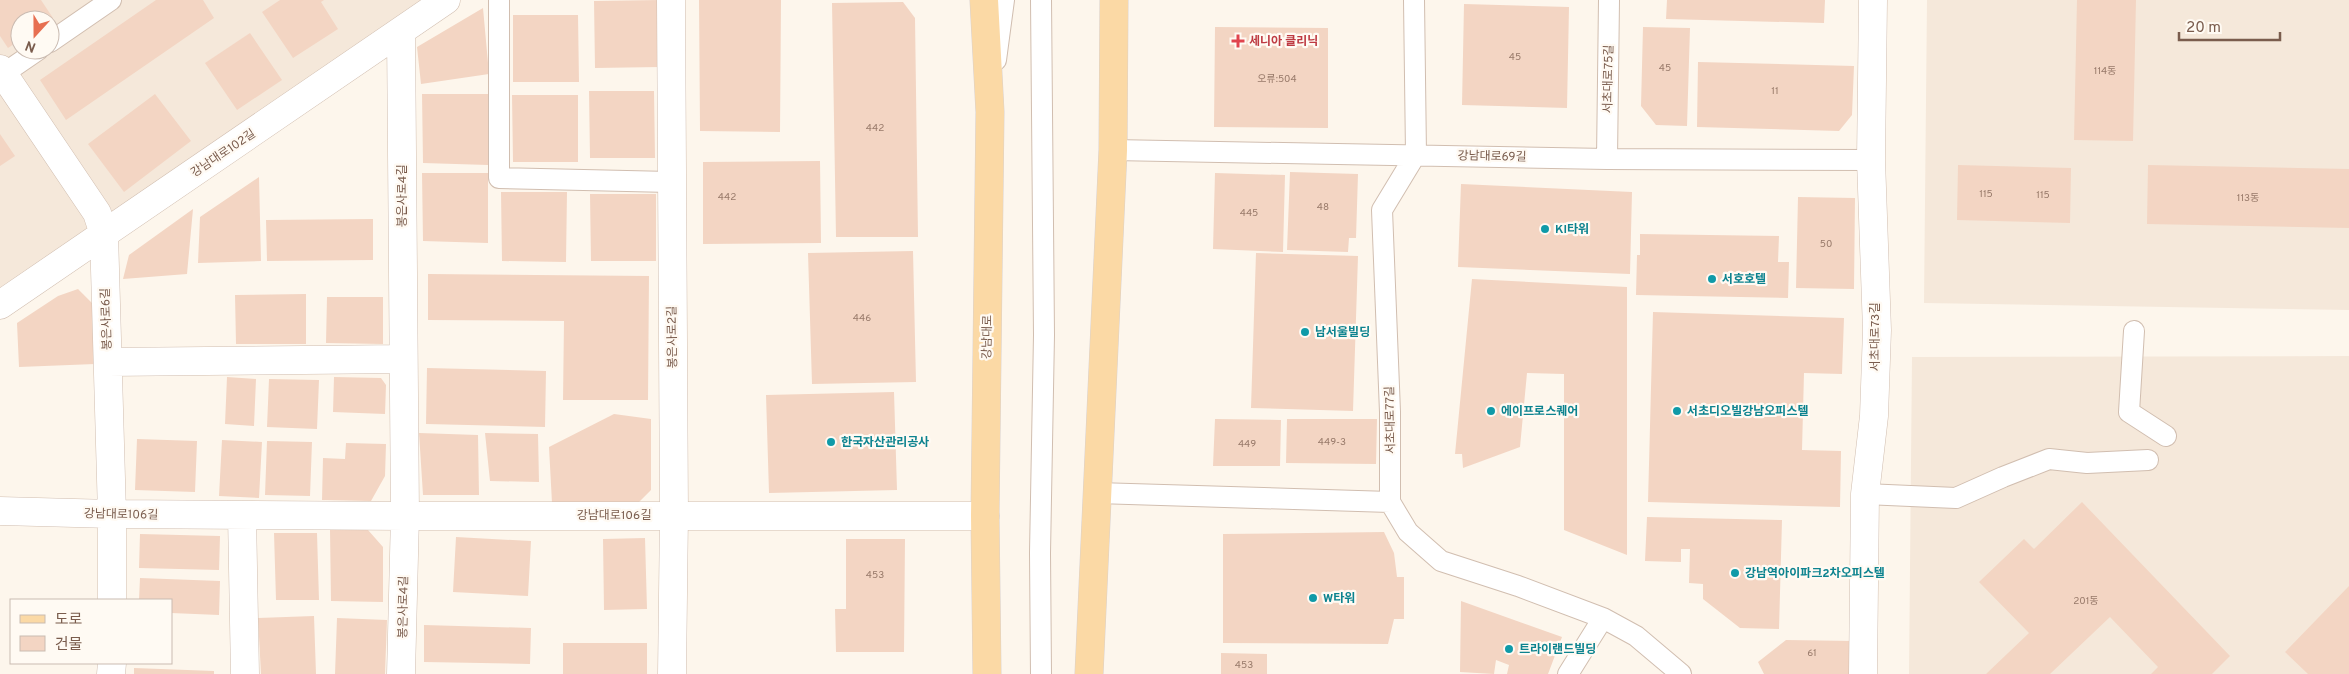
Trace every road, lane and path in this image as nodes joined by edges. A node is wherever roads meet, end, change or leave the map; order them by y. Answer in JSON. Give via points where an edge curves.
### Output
{"nodes":[{"id":1,"x":111,"y":0,"type":"edge"},
{"id":2,"x":446,"y":0,"type":"edge"},
{"id":3,"x":499,"y":0,"type":"edge"},
{"id":4,"x":671,"y":0,"type":"edge"},
{"id":5,"x":984,"y":0,"type":"edge"},
{"id":6,"x":1004,"y":0,"type":"edge"},
{"id":7,"x":1041,"y":0,"type":"edge"},
{"id":8,"x":1114,"y":0,"type":"edge"},
{"id":9,"x":1414,"y":0,"type":"edge"},
{"id":10,"x":1609,"y":0,"type":"edge"},
{"id":11,"x":1872,"y":0,"type":"edge"},
{"id":12,"x":401,"y":32,"type":"junction"},
{"id":13,"x":60,"y":35,"type":"edge"},
{"id":14,"x":22,"y":60,"type":"edge"},
{"id":15,"x":2,"y":72,"type":"edge"},
{"id":16,"x":990,"y":112,"type":"junction"},
{"id":17,"x":1113,"y":150,"type":"junction"},
{"id":18,"x":1416,"y":154,"type":"junction"},
{"id":19,"x":1607,"y":159,"type":"junction"},
{"id":20,"x":1871,"y":160,"type":"junction"},
{"id":21,"x":670,"y":182,"type":"junction"},
{"id":22,"x":104,"y":234,"type":"junction"},
{"id":23,"x":0,"y":304,"type":"edge"},
{"id":24,"x":2134,"y":331,"type":"dead end"},
{"id":25,"x":403,"y":359,"type":"junction"},
{"id":26,"x":108,"y":362,"type":"junction"},
{"id":27,"x":2166,"y":436,"type":"dead end"},
{"id":28,"x":2148,"y":460,"type":"dead end"},
{"id":29,"x":1097,"y":493,"type":"junction"},
{"id":30,"x":1865,"y":494,"type":"junction"},
{"id":31,"x":1390,"y":502,"type":"junction"},
{"id":32,"x":0,"y":511,"type":"edge"},
{"id":33,"x":112,"y":514,"type":"junction"},
{"id":34,"x":242,"y":515,"type":"junction"},
{"id":35,"x":674,"y":515,"type":"junction"},
{"id":36,"x":405,"y":516,"type":"junction"},
{"id":37,"x":985,"y":516,"type":"junction"},
{"id":38,"x":112,"y":599,"type":"edge"},
{"id":39,"x":1603,"y":618,"type":"junction"},
{"id":40,"x":244,"y":674,"type":"edge"},
{"id":41,"x":401,"y":674,"type":"edge"},
{"id":42,"x":672,"y":674,"type":"edge"},
{"id":43,"x":988,"y":674,"type":"edge"},
{"id":44,"x":1041,"y":674,"type":"edge"},
{"id":45,"x":1090,"y":674,"type":"edge"},
{"id":46,"x":1568,"y":674,"type":"edge"},
{"id":47,"x":1682,"y":674,"type":"edge"},
{"id":48,"x":1863,"y":674,"type":"edge"}],
"edges":[{"from":1,"to":13,"type":"lane"},
{"from":2,"to":12,"type":"street","name":"강남대로102길"},
{"from":3,"to":21,"type":"lane","via":[[499,178]]},
{"from":4,"to":21,"type":"street","name":"봉은사로2길"},
{"from":5,"to":16,"type":"main road","name":"강남대로"},
{"from":6,"to":16,"type":"lane"},
{"from":7,"to":44,"type":"lane","via":[[1044,325]]},
{"from":8,"to":17,"type":"main road"},
{"from":9,"to":18,"type":"lane"},
{"from":10,"to":19,"type":"lane","name":"서초대로75길"},
{"from":11,"to":20,"type":"street","name":"서초대로73길"},
{"from":12,"to":22,"type":"street","name":"강남대로102길"},
{"from":12,"to":25,"type":"street","name":"봉은사로4길"},
{"from":14,"to":15,"type":"lane"},
{"from":15,"to":22,"type":"street","name":"봉은사로6길","via":[[97,213]]},
{"from":16,"to":37,"type":"main road","name":"강남대로"},
{"from":17,"to":18,"type":"lane","name":"강남대로69길"},
{"from":17,"to":29,"type":"main road"},
{"from":18,"to":19,"type":"lane","name":"강남대로69길"},
{"from":18,"to":31,"type":"lane","name":"서초대로77길","via":[[1382,210]]},
{"from":19,"to":20,"type":"lane","name":"강남대로69길"},
{"from":20,"to":30,"type":"street","name":"서초대로73길","via":[[1877,330],[1874,416]]},
{"from":21,"to":35,"type":"street","name":"봉은사로2길"},
{"from":22,"to":23,"type":"street","name":"강남대로102길"},
{"from":22,"to":26,"type":"street","name":"봉은사로6길"},
{"from":24,"to":27,"type":"lane","via":[[2129,412]]},
{"from":25,"to":26,"type":"street"},
{"from":25,"to":36,"type":"street","name":"봉은사로4길"},
{"from":26,"to":33,"type":"street","name":"봉은사로6길"},
{"from":28,"to":30,"type":"lane","via":[[2088,463],[2049,460],[1956,498]]},
{"from":29,"to":31,"type":"lane"},
{"from":29,"to":45,"type":"main road"},
{"from":30,"to":48,"type":"street","name":"서초대로73길"},
{"from":31,"to":39,"type":"lane","via":[[1408,532],[1441,561]]},
{"from":32,"to":33,"type":"street","name":"강남대로106길"},
{"from":33,"to":34,"type":"street","name":"강남대로106길"},
{"from":33,"to":38,"type":"street","name":"봉은사로6길"},
{"from":34,"to":36,"type":"street","name":"강남대로106길"},
{"from":34,"to":40,"type":"street"},
{"from":35,"to":36,"type":"street","name":"강남대로106길"},
{"from":35,"to":37,"type":"street","name":"강남대로106길"},
{"from":35,"to":42,"type":"street","name":"봉은사로2길"},
{"from":36,"to":41,"type":"street","name":"봉은사로4길"},
{"from":37,"to":43,"type":"main road","name":"강남대로"},
{"from":39,"to":46,"type":"lane"},
{"from":39,"to":47,"type":"lane","via":[[1636,636]]}]}
